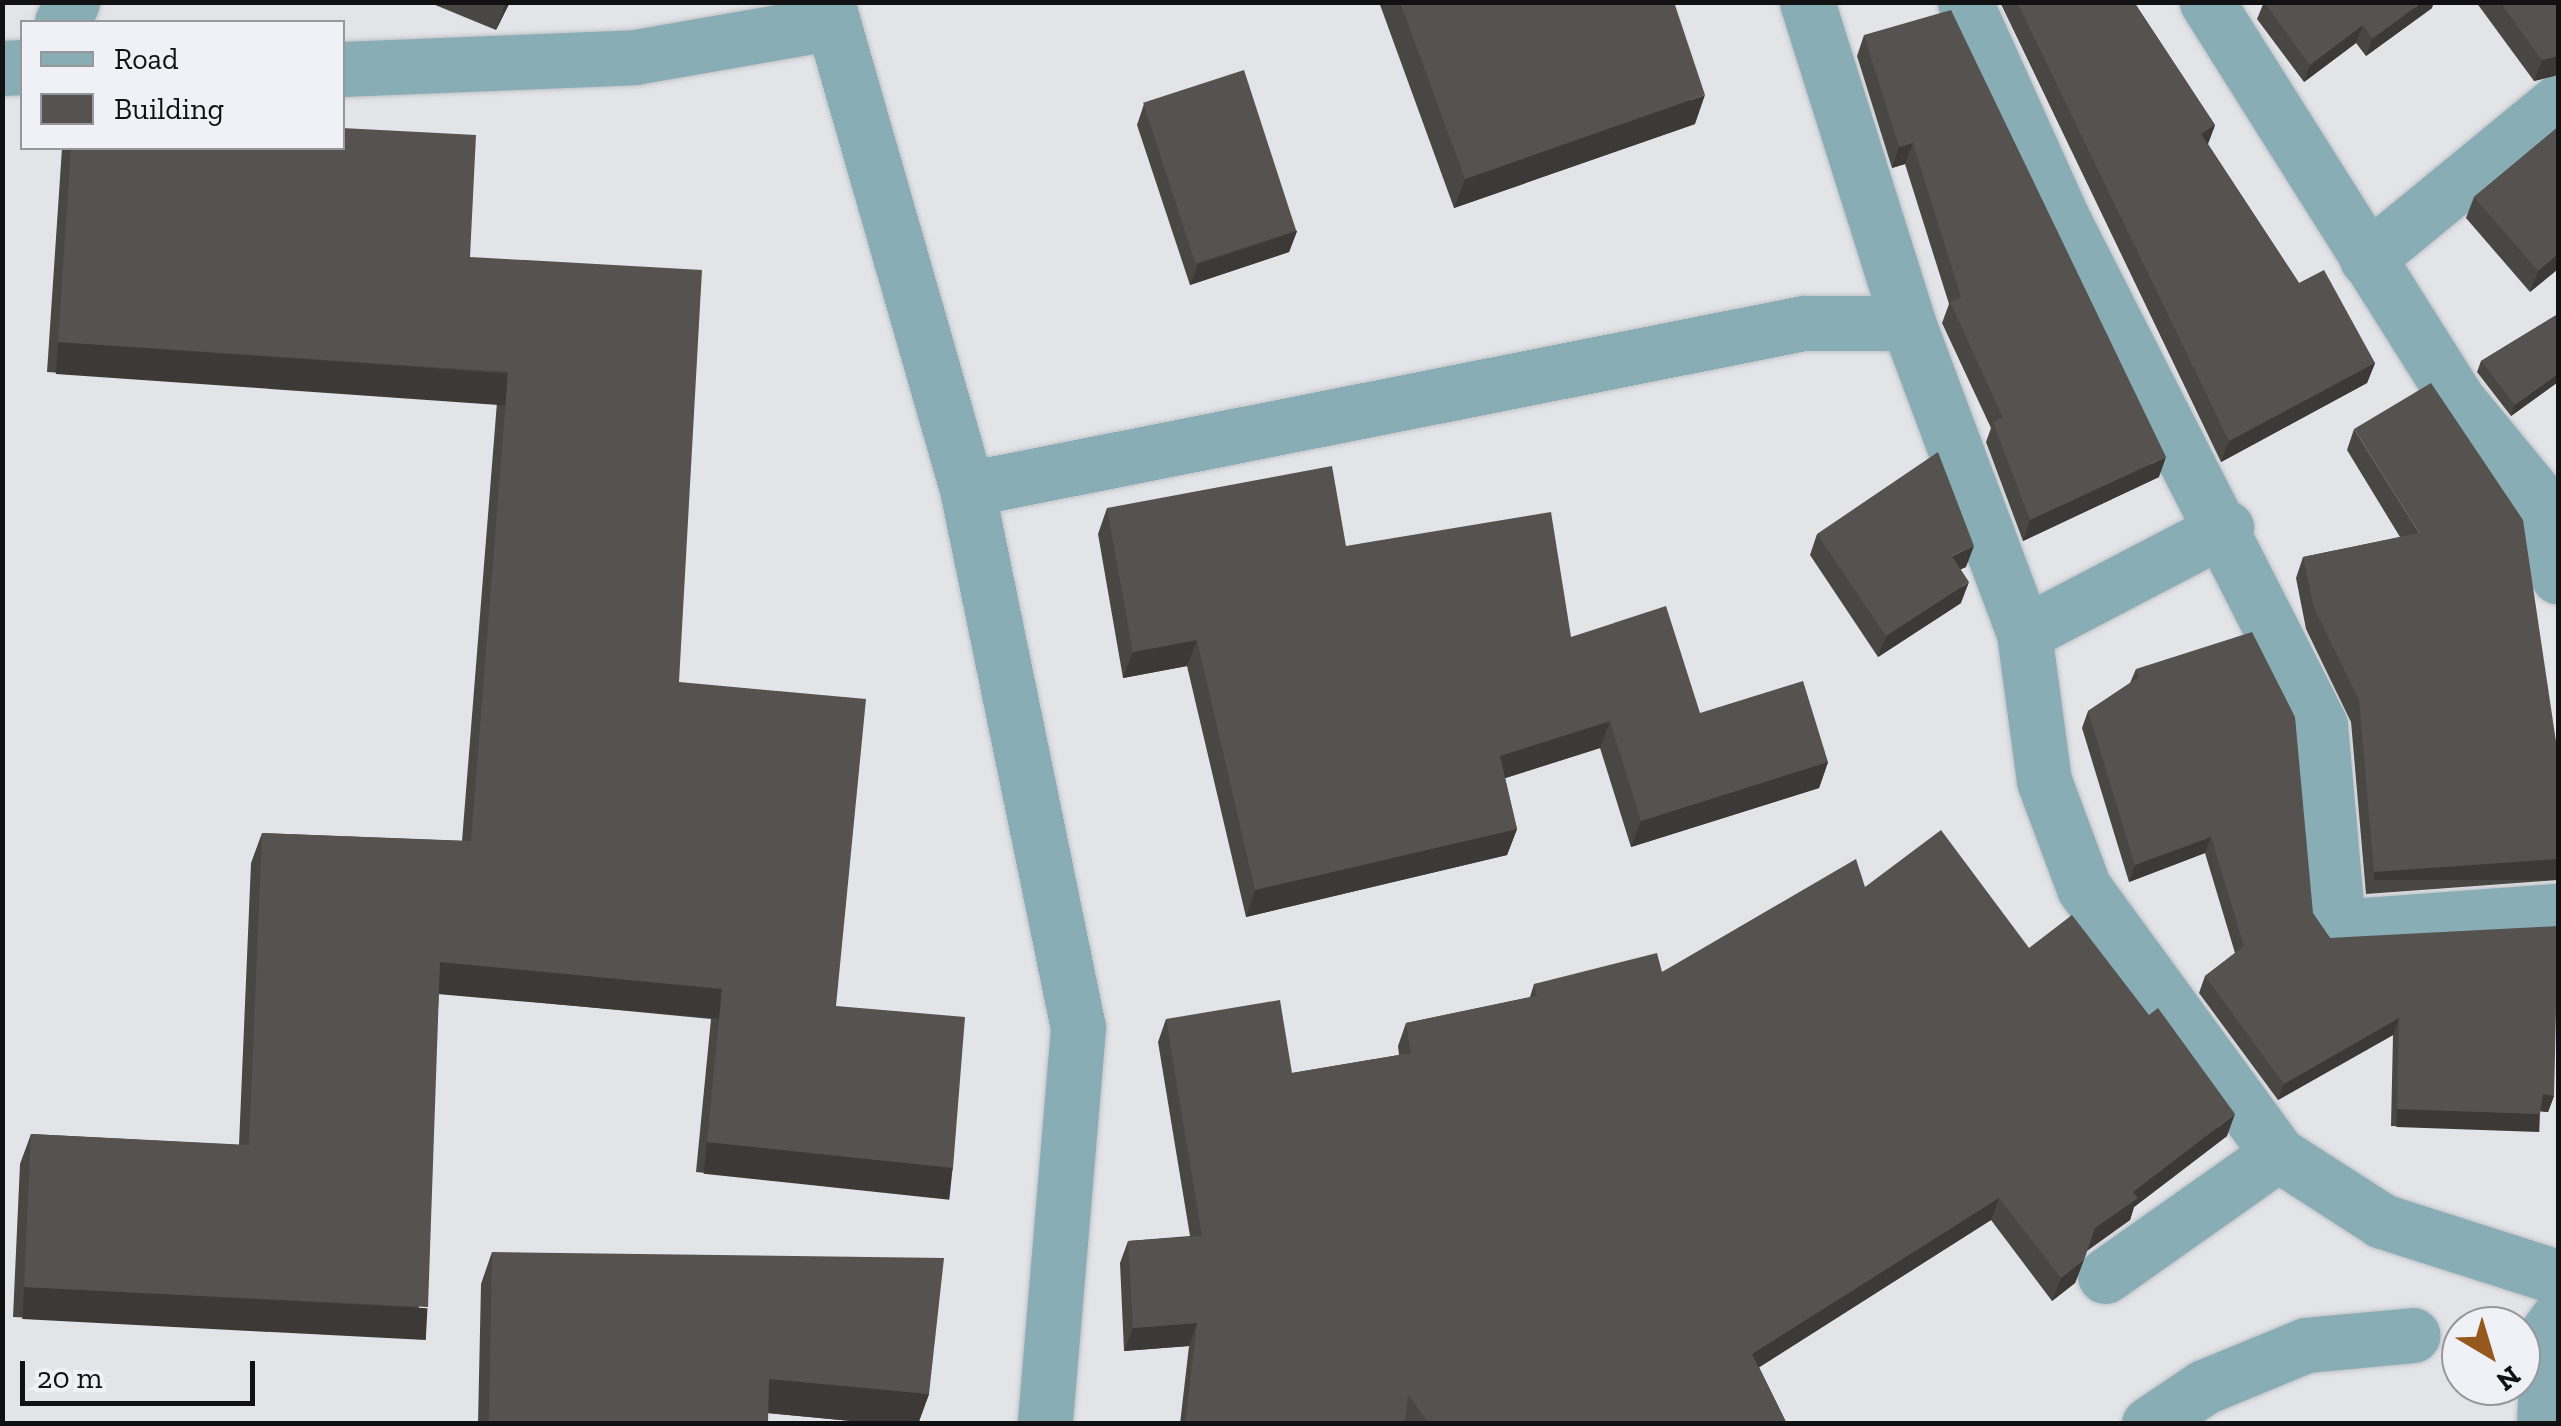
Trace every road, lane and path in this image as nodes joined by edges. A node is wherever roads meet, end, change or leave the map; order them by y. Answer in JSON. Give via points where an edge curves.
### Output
{"nodes":[{"id":1,"x":1807,"y":2,"type":"edge"},
{"id":2,"x":1965,"y":2,"type":"edge"},
{"id":3,"x":2207,"y":3,"type":"edge"},
{"id":4,"x":828,"y":13,"type":"edge"},
{"id":5,"x":345,"y":69,"type":"edge"},
{"id":6,"x":2558,"y":102,"type":"edge"},
{"id":7,"x":2367,"y":259,"type":"junction"},
{"id":8,"x":1908,"y":323,"type":"junction"},
{"id":9,"x":967,"y":489,"type":"junction"},
{"id":10,"x":2551,"y":498,"type":"edge"},
{"id":11,"x":2226,"y":528,"type":"junction"},
{"id":12,"x":2558,"y":576,"type":"edge"},
{"id":13,"x":2024,"y":633,"type":"junction"},
{"id":14,"x":2558,"y":911,"type":"edge"},
{"id":15,"x":2278,"y":1154,"type":"junction"},
{"id":16,"x":2105,"y":1276,"type":"dead end"},
{"id":17,"x":2558,"y":1277,"type":"edge"},
{"id":18,"x":2558,"y":1318,"type":"edge"},
{"id":19,"x":2413,"y":1335,"type":"dead end"},
{"id":20,"x":1045,"y":1424,"type":"edge"},
{"id":21,"x":2149,"y":1424,"type":"edge"},
{"id":22,"x":2544,"y":1424,"type":"edge"}],
"edges":[{"from":1,"to":8,"type":"street"},
{"from":2,"to":11,"type":"street","via":[[2062,218]]},
{"from":3,"to":7,"type":"street"},
{"from":4,"to":5,"type":"street","via":[[634,57],[480,70]]},
{"from":4,"to":9,"type":"street"},
{"from":6,"to":7,"type":"street"},
{"from":7,"to":10,"type":"street","via":[[2456,398]]},
{"from":8,"to":9,"type":"street","via":[[1804,323]]},
{"from":8,"to":13,"type":"street"},
{"from":9,"to":20,"type":"street","via":[[1078,1028]]},
{"from":10,"to":12,"type":"street"},
{"from":11,"to":13,"type":"street"},
{"from":11,"to":14,"type":"street","via":[[2320,724],[2338,927]]},
{"from":13,"to":15,"type":"street","via":[[2044,782],[2084,888]]},
{"from":15,"to":16,"type":"street"},
{"from":15,"to":17,"type":"street","via":[[2382,1220]]},
{"from":18,"to":22,"type":"street","via":[[2548,1332]]},
{"from":19,"to":21,"type":"street","via":[[2306,1344],[2204,1388]]}]}
